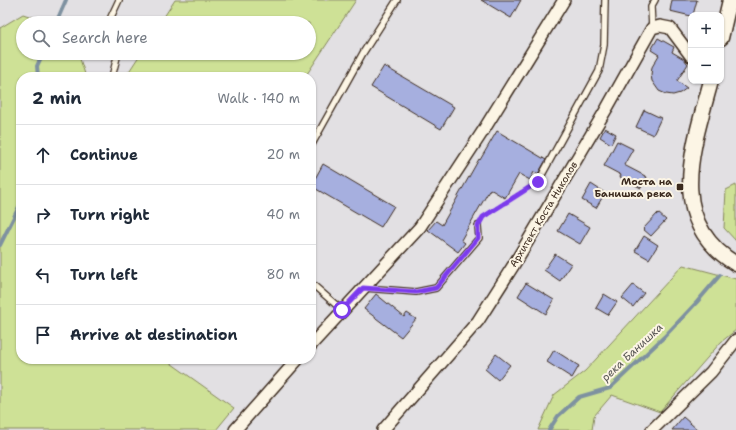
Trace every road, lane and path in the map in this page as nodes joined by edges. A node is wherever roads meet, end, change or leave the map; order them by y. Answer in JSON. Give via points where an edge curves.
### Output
{"nodes":[{"id":1,"x":119,"y":0,"type":"edge"},
{"id":2,"x":397,"y":0,"type":"edge"},
{"id":3,"x":564,"y":0,"type":"edge"},
{"id":4,"x":605,"y":0,"type":"edge"},
{"id":5,"x":655,"y":0,"type":"edge"},
{"id":6,"x":730,"y":0,"type":"edge"},
{"id":7,"x":111,"y":16,"type":"edge"},
{"id":8,"x":724,"y":25,"type":"edge"},
{"id":9,"x":652,"y":28,"type":"junction"},
{"id":10,"x":688,"y":52,"type":"edge"},
{"id":11,"x":116,"y":60,"type":"edge"},
{"id":12,"x":113,"y":72,"type":"edge"},
{"id":13,"x":710,"y":84,"type":"edge"},
{"id":14,"x":316,"y":137,"type":"edge"},
{"id":15,"x":538,"y":182,"type":"joint"},
{"id":16,"x":478,"y":226,"type":"joint"},
{"id":17,"x":736,"y":264,"type":"edge"},
{"id":18,"x":316,"y":287,"type":"edge"},
{"id":19,"x":363,"y":288,"type":"junction"},
{"id":20,"x":342,"y":310,"type":"junction"},
{"id":21,"x":316,"y":339,"type":"edge"},
{"id":22,"x":736,"y":340,"type":"edge"},
{"id":23,"x":293,"y":364,"type":"edge"},
{"id":24,"x":234,"y":430,"type":"edge"},
{"id":25,"x":384,"y":430,"type":"edge"},
{"id":26,"x":652,"y":430,"type":"edge"}],
"edges":[{"from":1,"to":7,"type":"lane"},
{"from":2,"to":14,"type":"lane","via":[[363,53]]},
{"from":3,"to":19,"type":"street","via":[[420,227]]},
{"from":4,"to":15,"type":"lane","via":[[604,45],[599,71]]},
{"from":5,"to":9,"type":"lane","via":[[651,7]]},
{"from":6,"to":8,"type":"street"},
{"from":9,"to":10,"type":"street","via":[[670,28]]},
{"from":9,"to":25,"type":"street","name":"Архитект Коста Николов","via":[[607,108],[478,321]]},
{"from":11,"to":12,"type":"lane"},
{"from":13,"to":17,"type":"street","via":[[692,150],[689,190],[702,232],[723,256]]},
{"from":15,"to":16,"type":"path","via":[[483,217]]},
{"from":16,"to":19,"type":"lane","via":[[478,238],[436,288],[416,292]]},
{"from":18,"to":20,"type":"lane"},
{"from":19,"to":20,"type":"street"},
{"from":20,"to":21,"type":"street"},
{"from":22,"to":26,"type":"street","via":[[711,372]]},
{"from":23,"to":24,"type":"street"}]}
